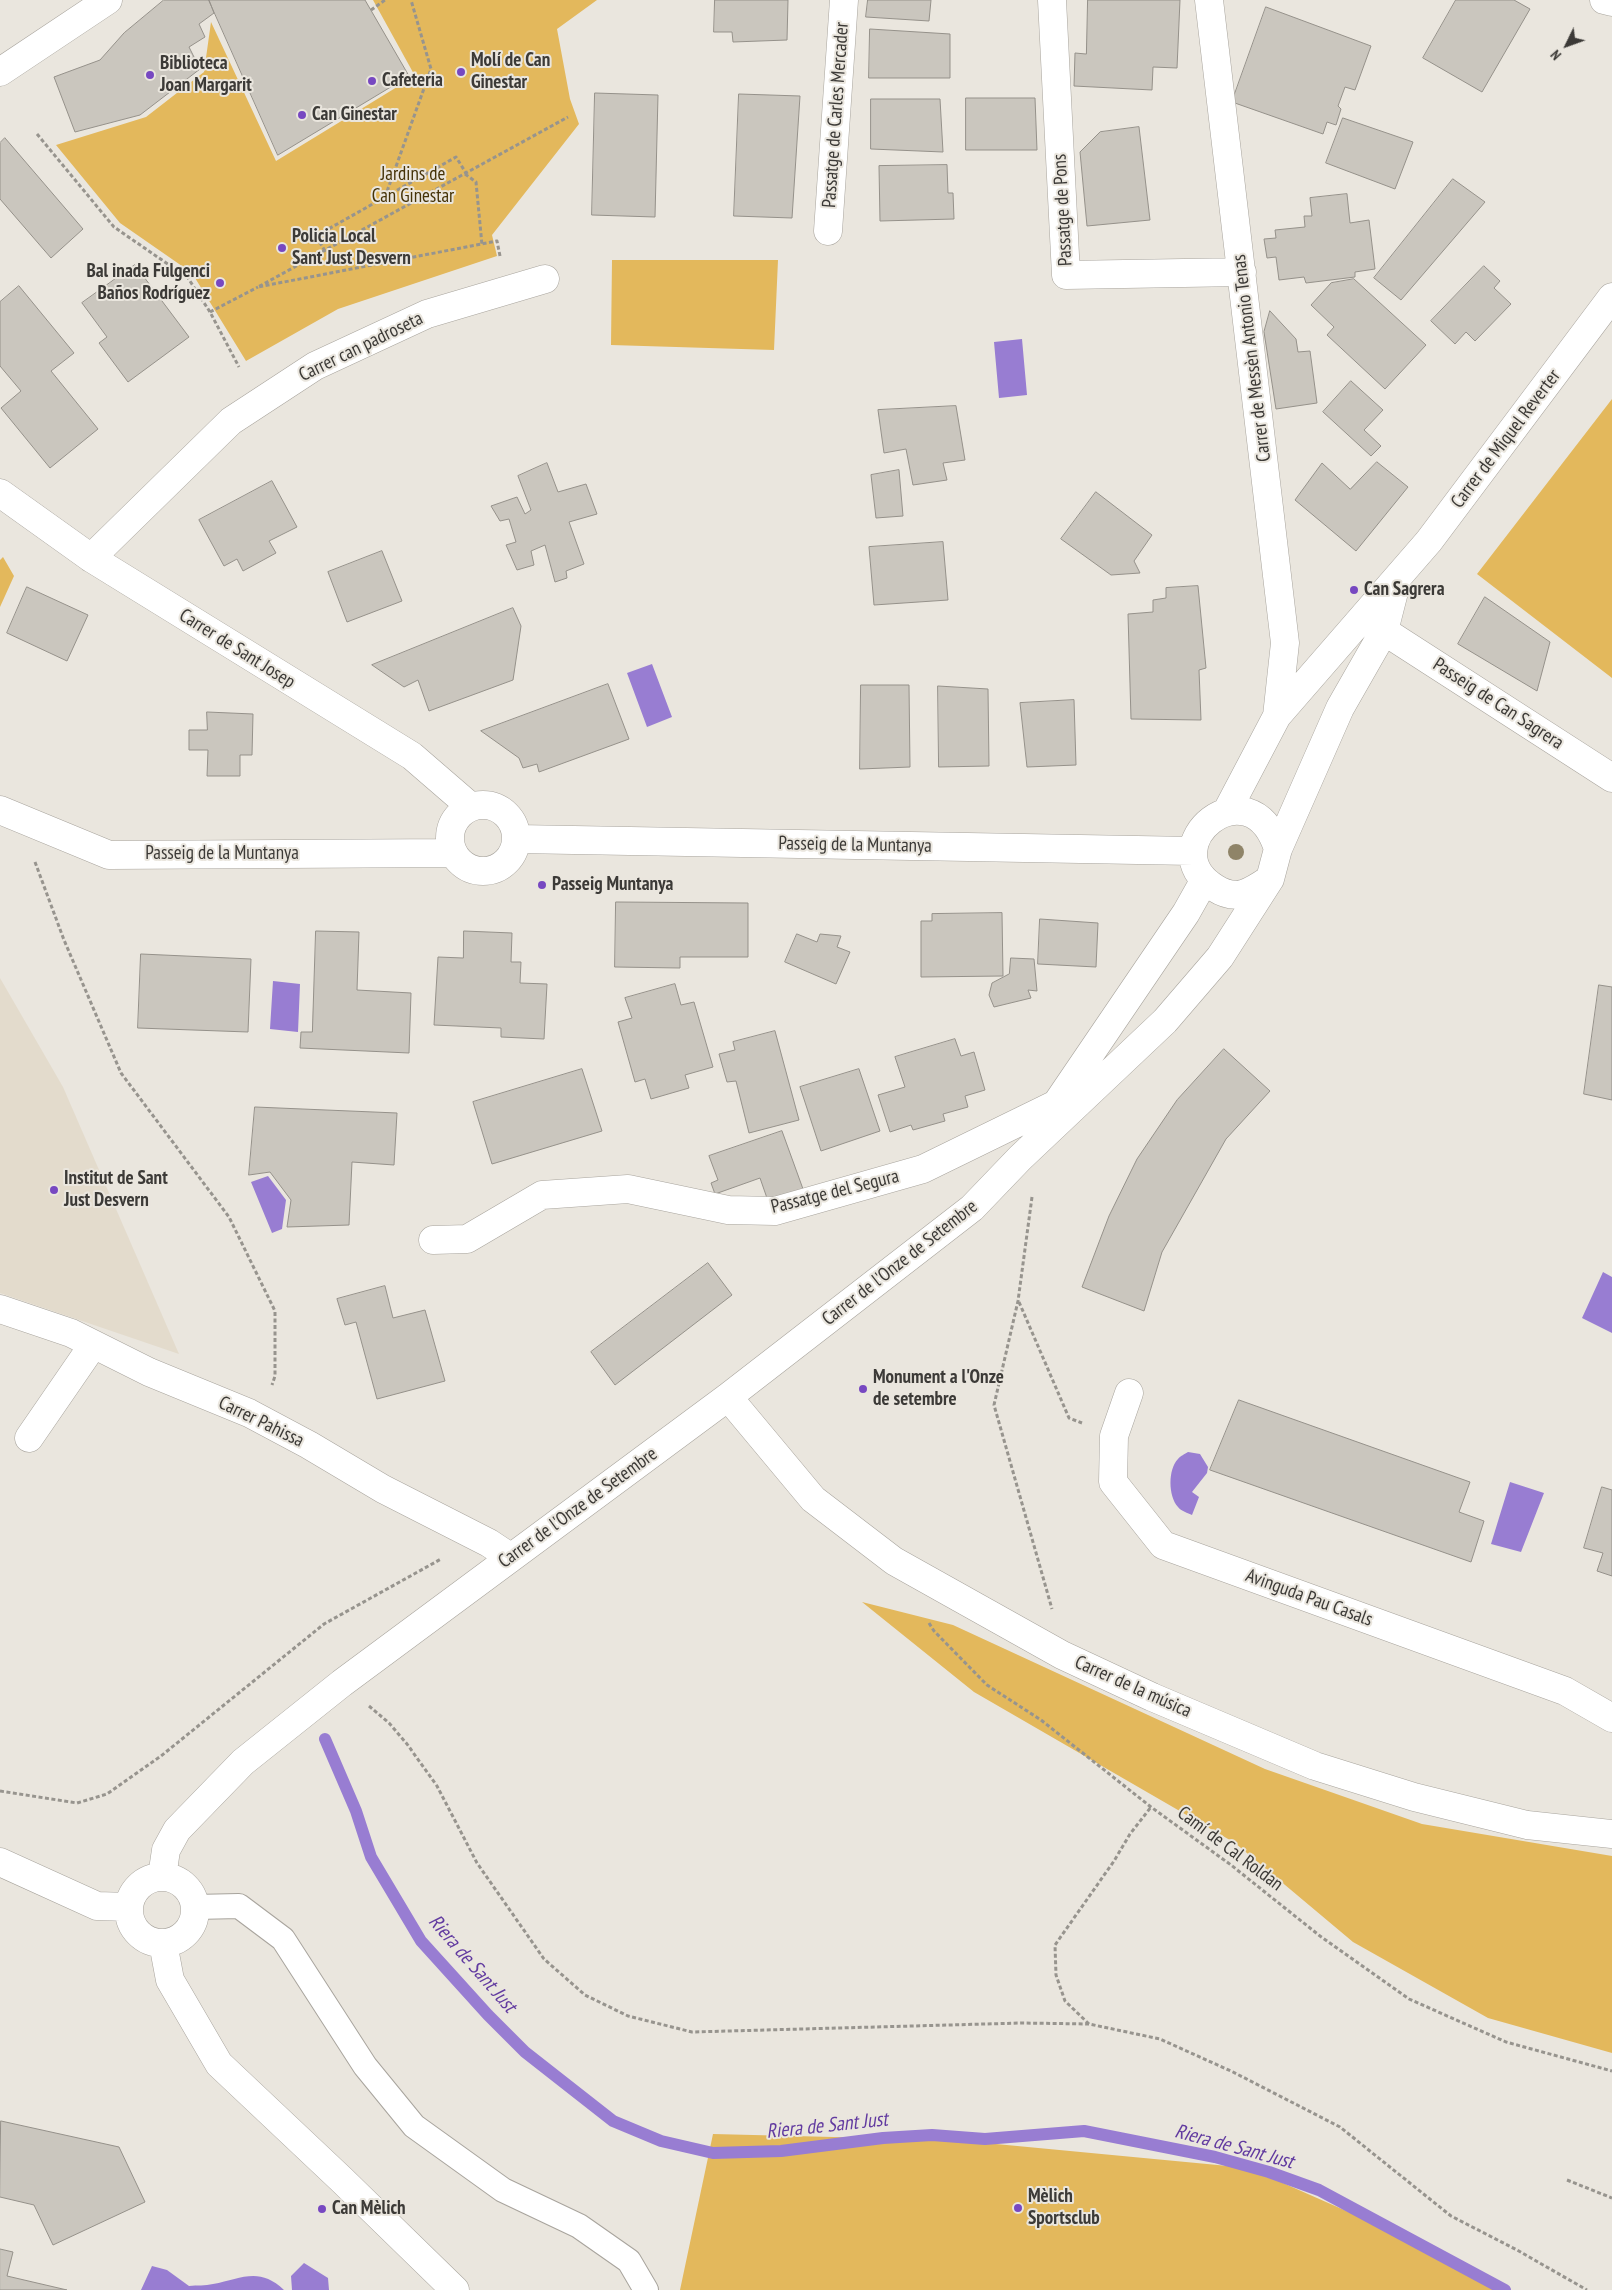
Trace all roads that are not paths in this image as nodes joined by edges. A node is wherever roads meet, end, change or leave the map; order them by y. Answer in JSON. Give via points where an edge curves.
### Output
{"nodes":[{"id":1,"x":108,"y":0,"type":"edge"},
{"id":2,"x":844,"y":0,"type":"edge"},
{"id":3,"x":1052,"y":0,"type":"edge"},
{"id":4,"x":1209,"y":0,"type":"edge"},
{"id":5,"x":1604,"y":0,"type":"edge"},
{"id":6,"x":1612,"y":2,"type":"edge"},
{"id":7,"x":0,"y":72,"type":"edge"},
{"id":8,"x":828,"y":230,"type":"dead end"},
{"id":9,"x":1242,"y":272,"type":"junction"},
{"id":10,"x":545,"y":279,"type":"dead end"},
{"id":11,"x":1612,"y":297,"type":"edge"},
{"id":12,"x":0,"y":493,"type":"edge"},
{"id":13,"x":91,"y":558,"type":"junction"},
{"id":14,"x":1397,"y":580,"type":"junction"},
{"id":15,"x":1384,"y":631,"type":"junction"},
{"id":16,"x":1278,"y":716,"type":"junction"},
{"id":17,"x":1612,"y":778,"type":"edge"},
{"id":18,"x":471,"y":807,"type":"junction"},
{"id":19,"x":1227,"y":811,"type":"junction"},
{"id":20,"x":9,"y":814,"type":"edge"},
{"id":21,"x":517,"y":839,"type":"junction"},
{"id":22,"x":1278,"y":849,"type":"junction"},
{"id":23,"x":1193,"y":851,"type":"junction"},
{"id":24,"x":454,"y":853,"type":"junction"},
{"id":25,"x":1270,"y":879,"type":"junction"},
{"id":26,"x":1204,"y":881,"type":"junction"},
{"id":27,"x":1056,"y":1104,"type":"junction"},
{"id":28,"x":1020,"y":1158,"type":"junction"},
{"id":29,"x":433,"y":1240,"type":"dead end"},
{"id":30,"x":0,"y":1309,"type":"edge"},
{"id":31,"x":93,"y":1345,"type":"junction"},
{"id":32,"x":1129,"y":1393,"type":"dead end"},
{"id":33,"x":728,"y":1397,"type":"junction"},
{"id":34,"x":29,"y":1438,"type":"dead end"},
{"id":35,"x":510,"y":1557,"type":"junction"},
{"id":36,"x":1612,"y":1718,"type":"edge"},
{"id":37,"x":1612,"y":1834,"type":"edge"},
{"id":38,"x":0,"y":1862,"type":"edge"},
{"id":39,"x":162,"y":1877,"type":"junction"},
{"id":40,"x":129,"y":1907,"type":"junction"},
{"id":41,"x":195,"y":1907,"type":"junction"},
{"id":42,"x":163,"y":1943,"type":"junction"},
{"id":43,"x":455,"y":2290,"type":"edge"},
{"id":44,"x":646,"y":2290,"type":"edge"}],
"edges":[{"from":1,"to":7,"type":"street"},
{"from":2,"to":8,"type":"street","name":"Passatge de Carles Mercader"},
{"from":3,"to":9,"type":"street","name":"Passatge de Pons","via":[[1066,276]]},
{"from":4,"to":9,"type":"street","name":"Carrer de Messèn Antonio Tenas"},
{"from":5,"to":6,"type":"street"},
{"from":9,"to":16,"type":"street","name":"Carrer de Messèn Antonio Tenas","via":[[1285,643]]},
{"from":10,"to":13,"type":"street","name":"Carrer can padroseta","via":[[427,314],[314,366],[231,421]]},
{"from":11,"to":14,"type":"street","name":"Carrer de Miquel Reverter"},
{"from":12,"to":13,"type":"street","name":"Carrer de Sant Josep"},
{"from":13,"to":18,"type":"street","name":"Carrer de Sant Josep","via":[[412,756]]},
{"from":14,"to":15,"type":"street","name":"Carrer de Miquel Reverter"},
{"from":14,"to":16,"type":"street","name":"Carrer de Miquel Reverter"},
{"from":15,"to":17,"type":"street","name":"Passeig de Can Sagrera"},
{"from":15,"to":22,"type":"street","name":"Carrer de Miquel Reverter","via":[[1340,708]]},
{"from":16,"to":19,"type":"street","name":"Carrer de Miquel Reverter"},
{"from":18,"to":21,"type":"street","via":[[493,806],[510,818]]},
{"from":18,"to":24,"type":"street","via":[[460,814],[452,826],[450,839]]},
{"from":19,"to":22,"type":"street","via":[[1244,812],[1261,819],[1273,832]]},
{"from":19,"to":23,"type":"street","via":[[1210,819],[1198,833]]},
{"from":20,"to":24,"type":"street","name":"Passeig de la Muntanya","via":[[109,855]]},
{"from":21,"to":23,"type":"street","name":"Passeig de la Muntanya"},
{"from":21,"to":24,"type":"street","via":[[512,856],[499,868],[482,871],[465,866]]},
{"from":22,"to":25,"type":"street"},
{"from":23,"to":26,"type":"street"},
{"from":25,"to":26,"type":"street","via":[[1250,893],[1225,894]]},
{"from":25,"to":28,"type":"street","name":"Carrer de l'Onze de Setembre","via":[[1220,957],[1166,1021]]},
{"from":26,"to":27,"type":"street","name":"Carrer de l'Onze de Setembre"},
{"from":27,"to":28,"type":"street","name":"Carrer de l'Onze de Setembre"},
{"from":27,"to":29,"type":"street","name":"Passatge del Segura","via":[[922,1169],[775,1211],[728,1210],[628,1189],[542,1195],[467,1238]]},
{"from":28,"to":33,"type":"street","name":"Carrer de l'Onze de Setembre","via":[[972,1208]]},
{"from":30,"to":31,"type":"street","name":"Carrer Pahissa","via":[[71,1333]]},
{"from":31,"to":34,"type":"street"},
{"from":31,"to":35,"type":"street","name":"Carrer Pahissa","via":[[260,1419]]},
{"from":32,"to":36,"type":"street","name":"Avinguda Pau Casals","via":[[1114,1436],[1113,1482],[1163,1545],[1565,1691]]},
{"from":33,"to":35,"type":"street","name":"Carrer de l'Onze de Setembre"},
{"from":33,"to":37,"type":"street","name":"Carrer de la música","via":[[813,1500],[894,1562],[1062,1655],[1316,1766],[1414,1797],[1527,1825]]},
{"from":35,"to":39,"type":"street","name":"Carrer de l'Onze de Setembre","via":[[243,1762],[177,1830],[166,1850]]},
{"from":38,"to":40,"type":"street","via":[[97,1906]]},
{"from":39,"to":40,"type":"street","via":[[143,1883]]},
{"from":39,"to":41,"type":"street","via":[[181,1883],[191,1894]]},
{"from":40,"to":42,"type":"street","via":[[131,1920],[138,1932],[149,1940]]},
{"from":41,"to":42,"type":"street","via":[[194,1920],[187,1932],[176,1940]]},
{"from":41,"to":44,"type":"lane","via":[[239,1906],[282,1939],[365,2066],[414,2126],[503,2190],[579,2226],[629,2261]]},
{"from":42,"to":43,"type":"street","via":[[170,1980],[218,2064]]}]}
